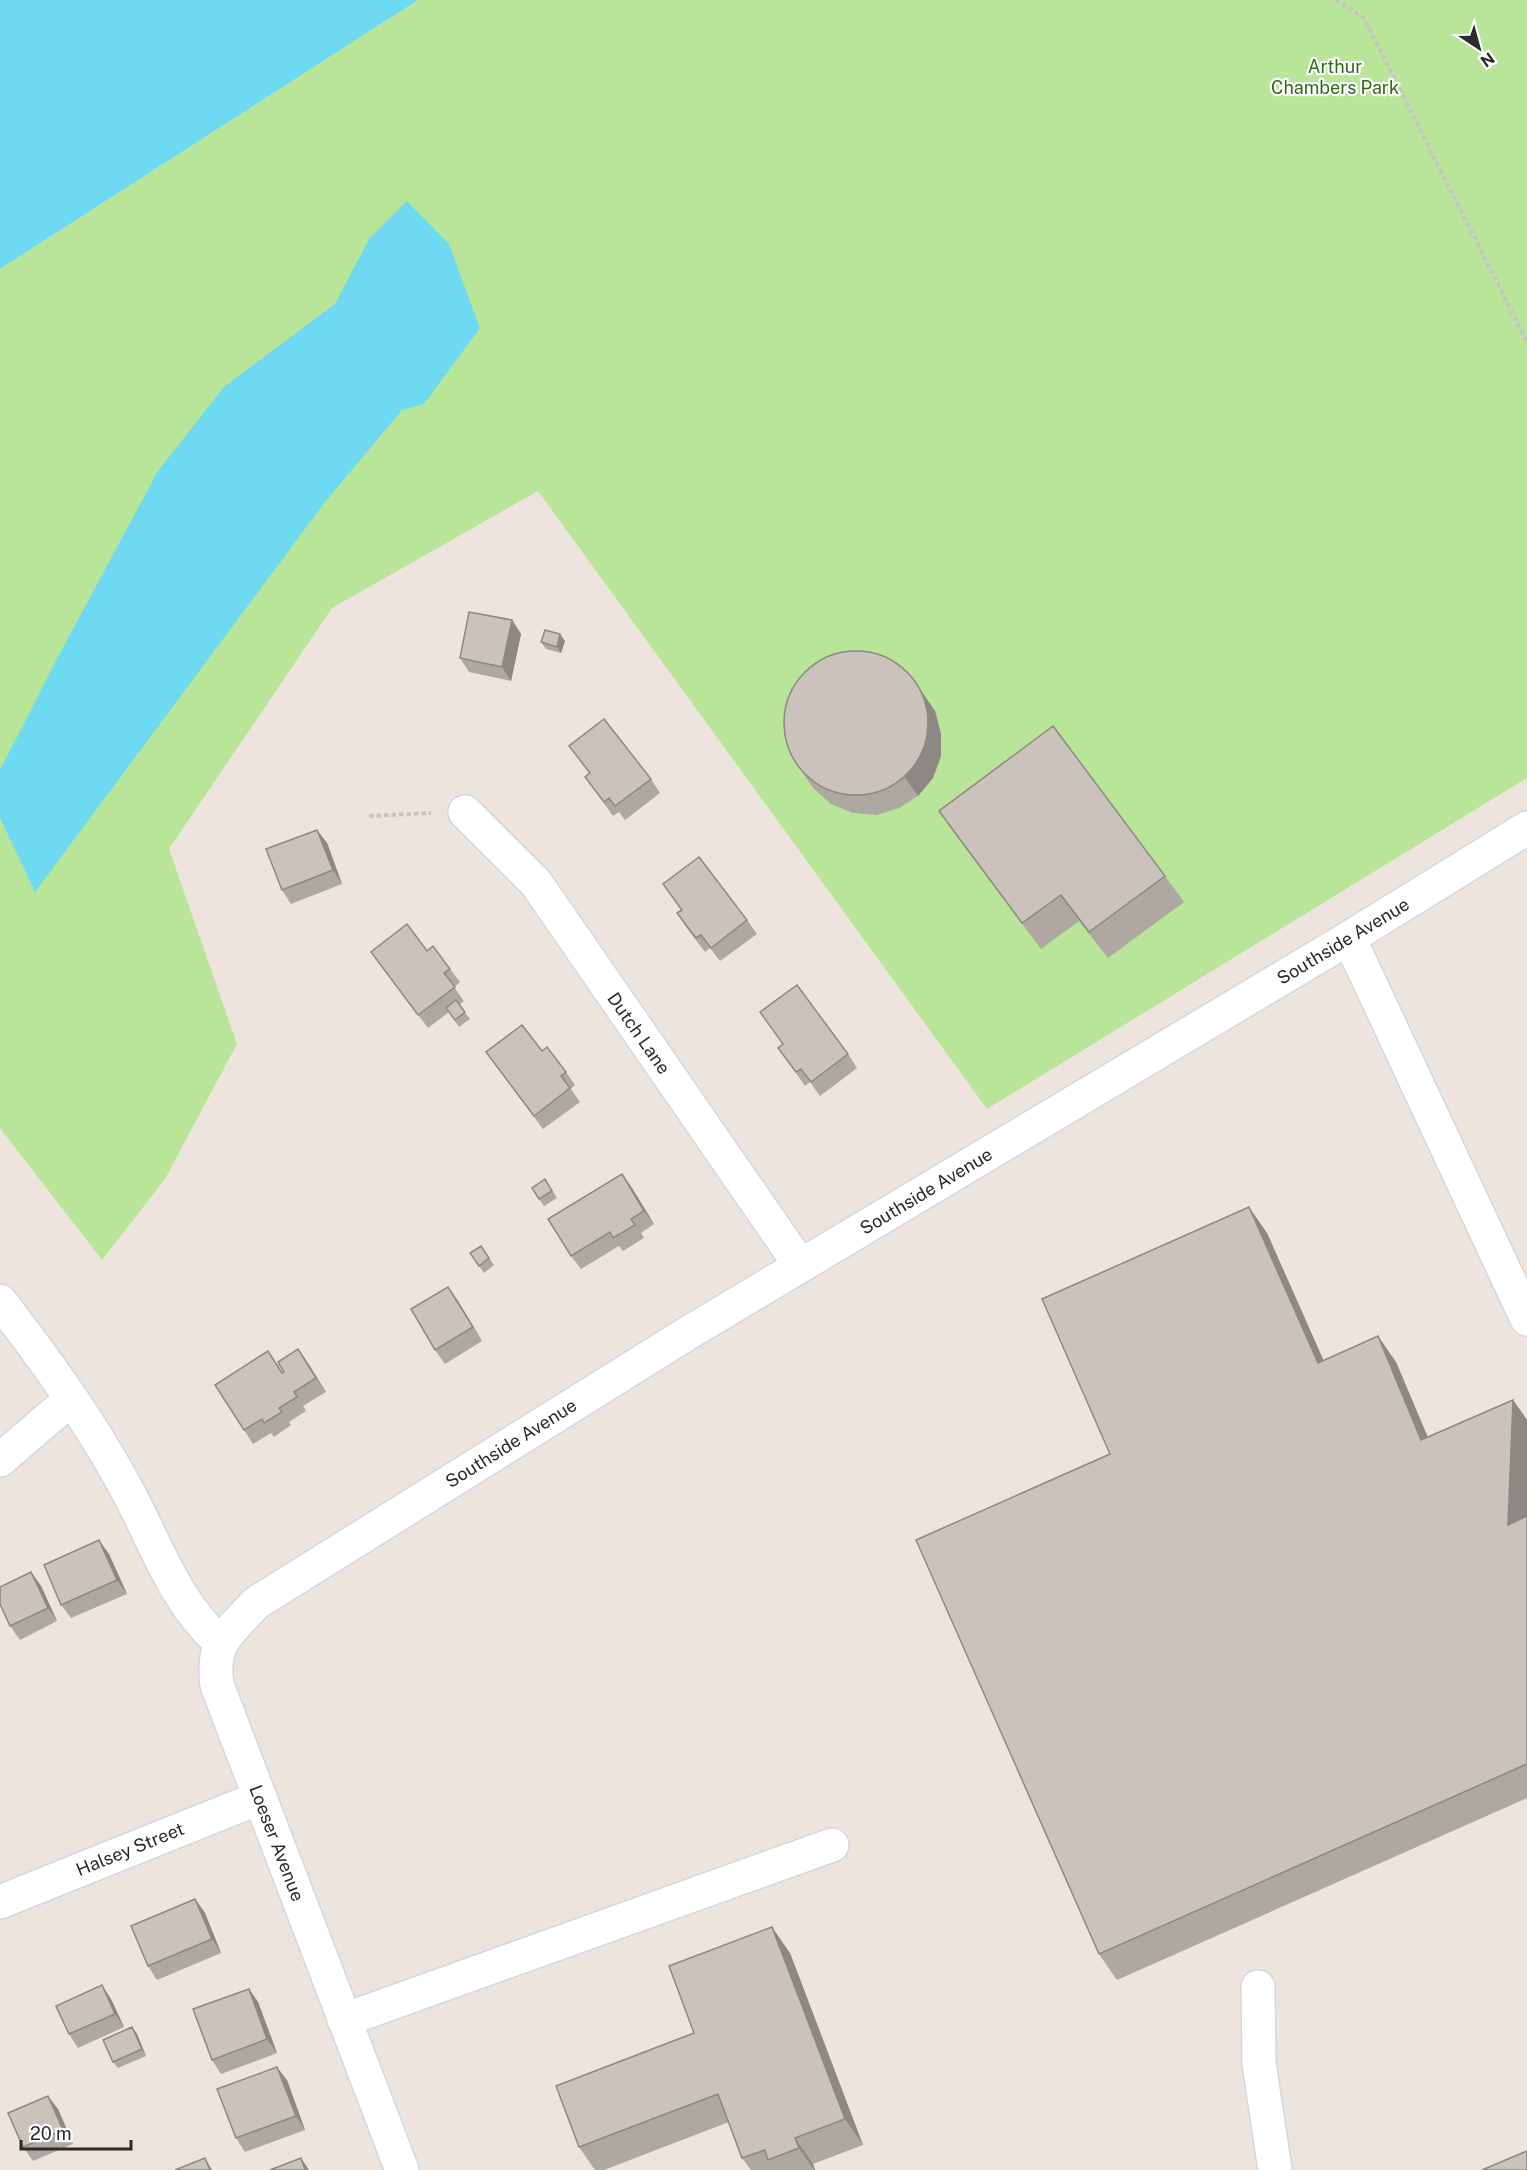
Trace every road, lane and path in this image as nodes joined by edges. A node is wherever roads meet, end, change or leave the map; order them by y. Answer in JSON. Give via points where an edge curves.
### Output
{"nodes":[{"id":1,"x":1336,"y":0,"type":"edge"},
{"id":2,"x":1527,"y":342,"type":"edge"},
{"id":3,"x":465,"y":812,"type":"joint"},
{"id":4,"x":369,"y":816,"type":"dead end"},
{"id":5,"x":1527,"y":828,"type":"edge"},
{"id":6,"x":1349,"y":938,"type":"junction"},
{"id":7,"x":800,"y":1265,"type":"junction"},
{"id":8,"x":0,"y":1301,"type":"edge"},
{"id":9,"x":1527,"y":1319,"type":"edge"},
{"id":10,"x":70,"y":1400,"type":"junction"},
{"id":11,"x":0,"y":1460,"type":"edge"},
{"id":12,"x":220,"y":1642,"type":"junction"},
{"id":13,"x":259,"y":1798,"type":"junction"},
{"id":14,"x":832,"y":1845,"type":"dead end"},
{"id":15,"x":0,"y":1902,"type":"edge"},
{"id":16,"x":1258,"y":1987,"type":"dead end"},
{"id":17,"x":344,"y":2020,"type":"junction"},
{"id":18,"x":402,"y":2170,"type":"edge"},
{"id":19,"x":1275,"y":2170,"type":"edge"}],
"edges":[{"from":1,"to":2,"type":"path","via":[[1364,18]]},
{"from":3,"to":4,"type":"path"},
{"from":3,"to":7,"type":"street","name":"Dutch Lane","via":[[536,883]]},
{"from":5,"to":6,"type":"street","name":"Southside Avenue"},
{"from":6,"to":7,"type":"street","name":"Southside Avenue"},
{"from":6,"to":9,"type":"street"},
{"from":7,"to":12,"type":"street","name":"Southside Avenue","via":[[256,1602]]},
{"from":8,"to":10,"type":"street"},
{"from":10,"to":11,"type":"street"},
{"from":10,"to":12,"type":"street","via":[[121,1478],[186,1604]]},
{"from":12,"to":13,"type":"street","name":"Loeser Avenue","via":[[214,1666],[217,1685]]},
{"from":13,"to":15,"type":"street","name":"Halsey Street"},
{"from":13,"to":17,"type":"street","name":"Loeser Avenue"},
{"from":14,"to":17,"type":"street"},
{"from":16,"to":19,"type":"street","via":[[1259,2063]]},
{"from":17,"to":18,"type":"street","name":"Loeser Avenue"}]}
